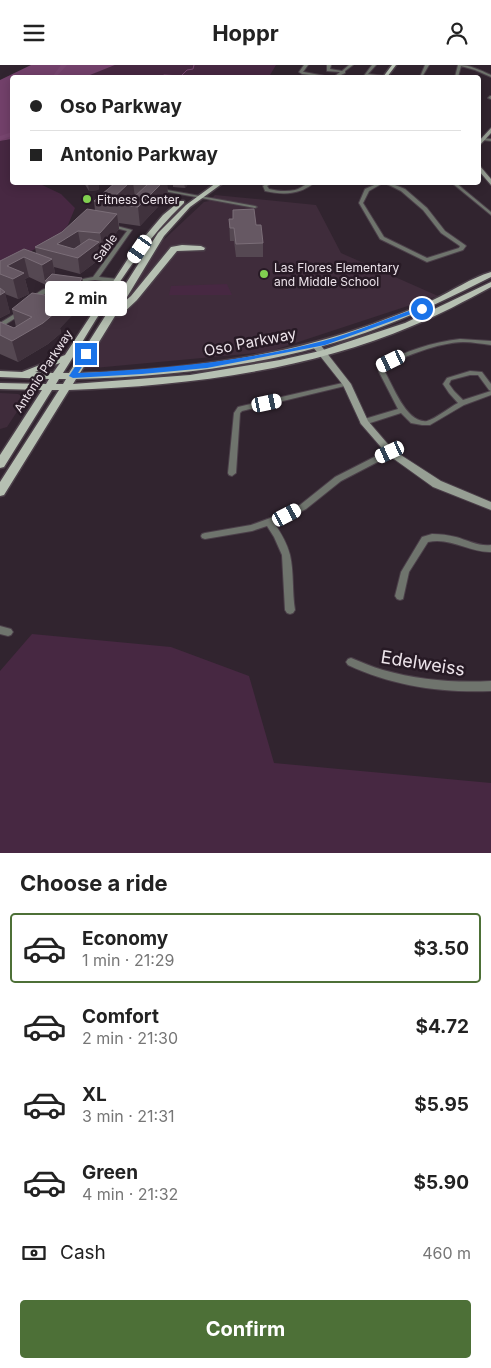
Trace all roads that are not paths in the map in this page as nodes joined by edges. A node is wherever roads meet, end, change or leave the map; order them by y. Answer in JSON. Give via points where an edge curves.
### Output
{"nodes":[{"id":1,"x":306,"y":65,"type":"edge"},
{"id":2,"x":329,"y":65,"type":"edge"},
{"id":3,"x":351,"y":65,"type":"edge"},
{"id":4,"x":374,"y":65,"type":"edge"},
{"id":5,"x":461,"y":65,"type":"edge"},
{"id":6,"x":401,"y":66,"type":"dead end"},
{"id":7,"x":397,"y":72,"type":"dead end"},
{"id":8,"x":344,"y":73,"type":"junction"},
{"id":9,"x":316,"y":75,"type":"edge"},
{"id":10,"x":340,"y":75,"type":"edge"},
{"id":11,"x":365,"y":75,"type":"edge"},
{"id":12,"x":491,"y":76,"type":"edge"},
{"id":13,"x":491,"y":130,"type":"edge"},
{"id":14,"x":491,"y":140,"type":"edge"},
{"id":15,"x":481,"y":141,"type":"edge"},
{"id":16,"x":481,"y":172,"type":"edge"},
{"id":17,"x":491,"y":183,"type":"edge"},
{"id":18,"x":205,"y":185,"type":"edge"},
{"id":19,"x":216,"y":185,"type":"edge"},
{"id":20,"x":268,"y":185,"type":"edge"},
{"id":21,"x":309,"y":185,"type":"edge"},
{"id":22,"x":378,"y":185,"type":"edge"},
{"id":23,"x":392,"y":185,"type":"edge"},
{"id":24,"x":456,"y":185,"type":"edge"},
{"id":25,"x":149,"y":188,"type":"edge"},
{"id":26,"x":195,"y":195,"type":"junction"},
{"id":27,"x":255,"y":207,"type":"edge"},
{"id":28,"x":491,"y":214,"type":"edge"},
{"id":29,"x":103,"y":224,"type":"edge"},
{"id":30,"x":202,"y":248,"type":"dead end"},
{"id":31,"x":491,"y":273,"type":"edge"},
{"id":32,"x":95,"y":278,"type":"junction"},
{"id":33,"x":118,"y":281,"type":"junction"},
{"id":34,"x":68,"y":283,"type":"edge"},
{"id":35,"x":491,"y":284,"type":"edge"},
{"id":36,"x":60,"y":285,"type":"edge"},
{"id":37,"x":107,"y":321,"type":"junction"},
{"id":38,"x":0,"y":326,"type":"edge"},
{"id":39,"x":491,"y":343,"type":"edge"},
{"id":40,"x":316,"y":345,"type":"junction"},
{"id":41,"x":324,"y":353,"type":"junction"},
{"id":42,"x":68,"y":357,"type":"junction"},
{"id":43,"x":0,"y":375,"type":"edge"},
{"id":44,"x":17,"y":375,"type":"junction"},
{"id":45,"x":56,"y":376,"type":"junction"},
{"id":46,"x":73,"y":376,"type":"junction"},
{"id":47,"x":346,"y":384,"type":"junction"},
{"id":48,"x":0,"y":386,"type":"edge"},
{"id":49,"x":64,"y":387,"type":"junction"},
{"id":50,"x":48,"y":388,"type":"junction"},
{"id":51,"x":491,"y":391,"type":"edge"},
{"id":52,"x":462,"y":403,"type":"junction"},
{"id":53,"x":402,"y":410,"type":"junction"},
{"id":54,"x":364,"y":422,"type":"junction"},
{"id":55,"x":390,"y":452,"type":"junction"},
{"id":56,"x":0,"y":464,"type":"edge"},
{"id":57,"x":232,"y":473,"type":"dead end"},
{"id":58,"x":2,"y":487,"type":"edge"},
{"id":59,"x":491,"y":506,"type":"edge"},
{"id":60,"x":269,"y":523,"type":"junction"},
{"id":61,"x":205,"y":536,"type":"dead end"},
{"id":62,"x":491,"y":548,"type":"edge"},
{"id":63,"x":400,"y":596,"type":"dead end"},
{"id":64,"x":290,"y":610,"type":"dead end"},
{"id":65,"x":351,"y":661,"type":"dead end"},
{"id":66,"x":491,"y":686,"type":"edge"}],
"edges":[{"from":1,"to":9,"type":"street","via":[[301,72]]},
{"from":2,"to":8,"type":"street","via":[[328,70]]},
{"from":3,"to":8,"type":"street"},
{"from":4,"to":11,"type":"street"},
{"from":5,"to":12,"type":"street"},
{"from":6,"to":7,"type":"main road"},
{"from":8,"to":10,"type":"street"},
{"from":13,"to":15,"type":"street"},
{"from":14,"to":15,"type":"street"},
{"from":16,"to":17,"type":"street"},
{"from":18,"to":26,"type":"main road","name":"Antonio Parkway"},
{"from":19,"to":26,"type":"main road","name":"Antonio Parkway"},
{"from":20,"to":21,"type":"street","via":[[265,188],[271,191],[297,192]]},
{"from":22,"to":23,"type":"street","via":[[364,194],[361,203],[382,238],[427,260],[461,249],[463,246],[443,232],[425,209],[403,190]]},
{"from":24,"to":28,"type":"street"},
{"from":25,"to":26,"type":"street"},
{"from":26,"to":27,"type":"street"},
{"from":26,"to":33,"type":"main road","name":"Antonio Parkway","via":[[156,226]]},
{"from":26,"to":37,"type":"main road","name":"Antonio Parkway","via":[[161,235]]},
{"from":29,"to":32,"type":"street","name":"Sable","via":[[130,229]]},
{"from":30,"to":37,"type":"main road","via":[[174,249],[134,298]]},
{"from":31,"to":40,"type":"main road","name":"Oso Parkway","via":[[411,313]]},
{"from":32,"to":33,"type":"street","name":"Sable"},
{"from":32,"to":34,"type":"street","name":"Sable"},
{"from":33,"to":42,"type":"main road","name":"Antonio Parkway"},
{"from":35,"to":41,"type":"main road","name":"Oso Parkway","via":[[410,325]]},
{"from":36,"to":38,"type":"street","via":[[36,295],[20,313]]},
{"from":37,"to":46,"type":"main road","name":"Antonio Parkway"},
{"from":39,"to":53,"type":"street","via":[[454,341],[381,366]]},
{"from":40,"to":41,"type":"street"},
{"from":40,"to":46,"type":"main road","name":"Oso Parkway","via":[[207,365]]},
{"from":41,"to":47,"type":"street"},
{"from":41,"to":49,"type":"main road","name":"Oso Parkway","via":[[202,376]]},
{"from":42,"to":44,"type":"main road"},
{"from":42,"to":45,"type":"main road","name":"Antonio Parkway"},
{"from":43,"to":44,"type":"main road","name":"Oso Parkway"},
{"from":44,"to":45,"type":"main road","name":"Oso Parkway"},
{"from":45,"to":46,"type":"main road","name":"Oso Parkway"},
{"from":45,"to":50,"type":"main road","name":"Antonio Parkway"},
{"from":46,"to":49,"type":"main road","name":"Antonio Parkway"},
{"from":47,"to":54,"type":"street"},
{"from":47,"to":57,"type":"street","via":[[240,409]]},
{"from":48,"to":50,"type":"main road","name":"Oso Parkway"},
{"from":49,"to":50,"type":"main road","name":"Oso Parkway"},
{"from":49,"to":58,"type":"main road","name":"Antonio Parkway"},
{"from":50,"to":56,"type":"main road","name":"Antonio Parkway"},
{"from":51,"to":52,"type":"street"},
{"from":51,"to":52,"type":"street","via":[[480,373],[449,379],[446,384]]},
{"from":52,"to":53,"type":"street","via":[[430,423],[414,421]]},
{"from":53,"to":54,"type":"street"},
{"from":54,"to":55,"type":"street"},
{"from":55,"to":59,"type":"street","via":[[437,484]]},
{"from":55,"to":60,"type":"street","via":[[354,469],[303,507]]},
{"from":60,"to":61,"type":"street"},
{"from":60,"to":64,"type":"street","via":[[282,539],[287,554],[286,590]]},
{"from":62,"to":63,"type":"street","via":[[434,536],[425,539],[405,572]]},
{"from":65,"to":66,"type":"street","name":"Edelweiss","via":[[385,676],[446,686]]}]}
